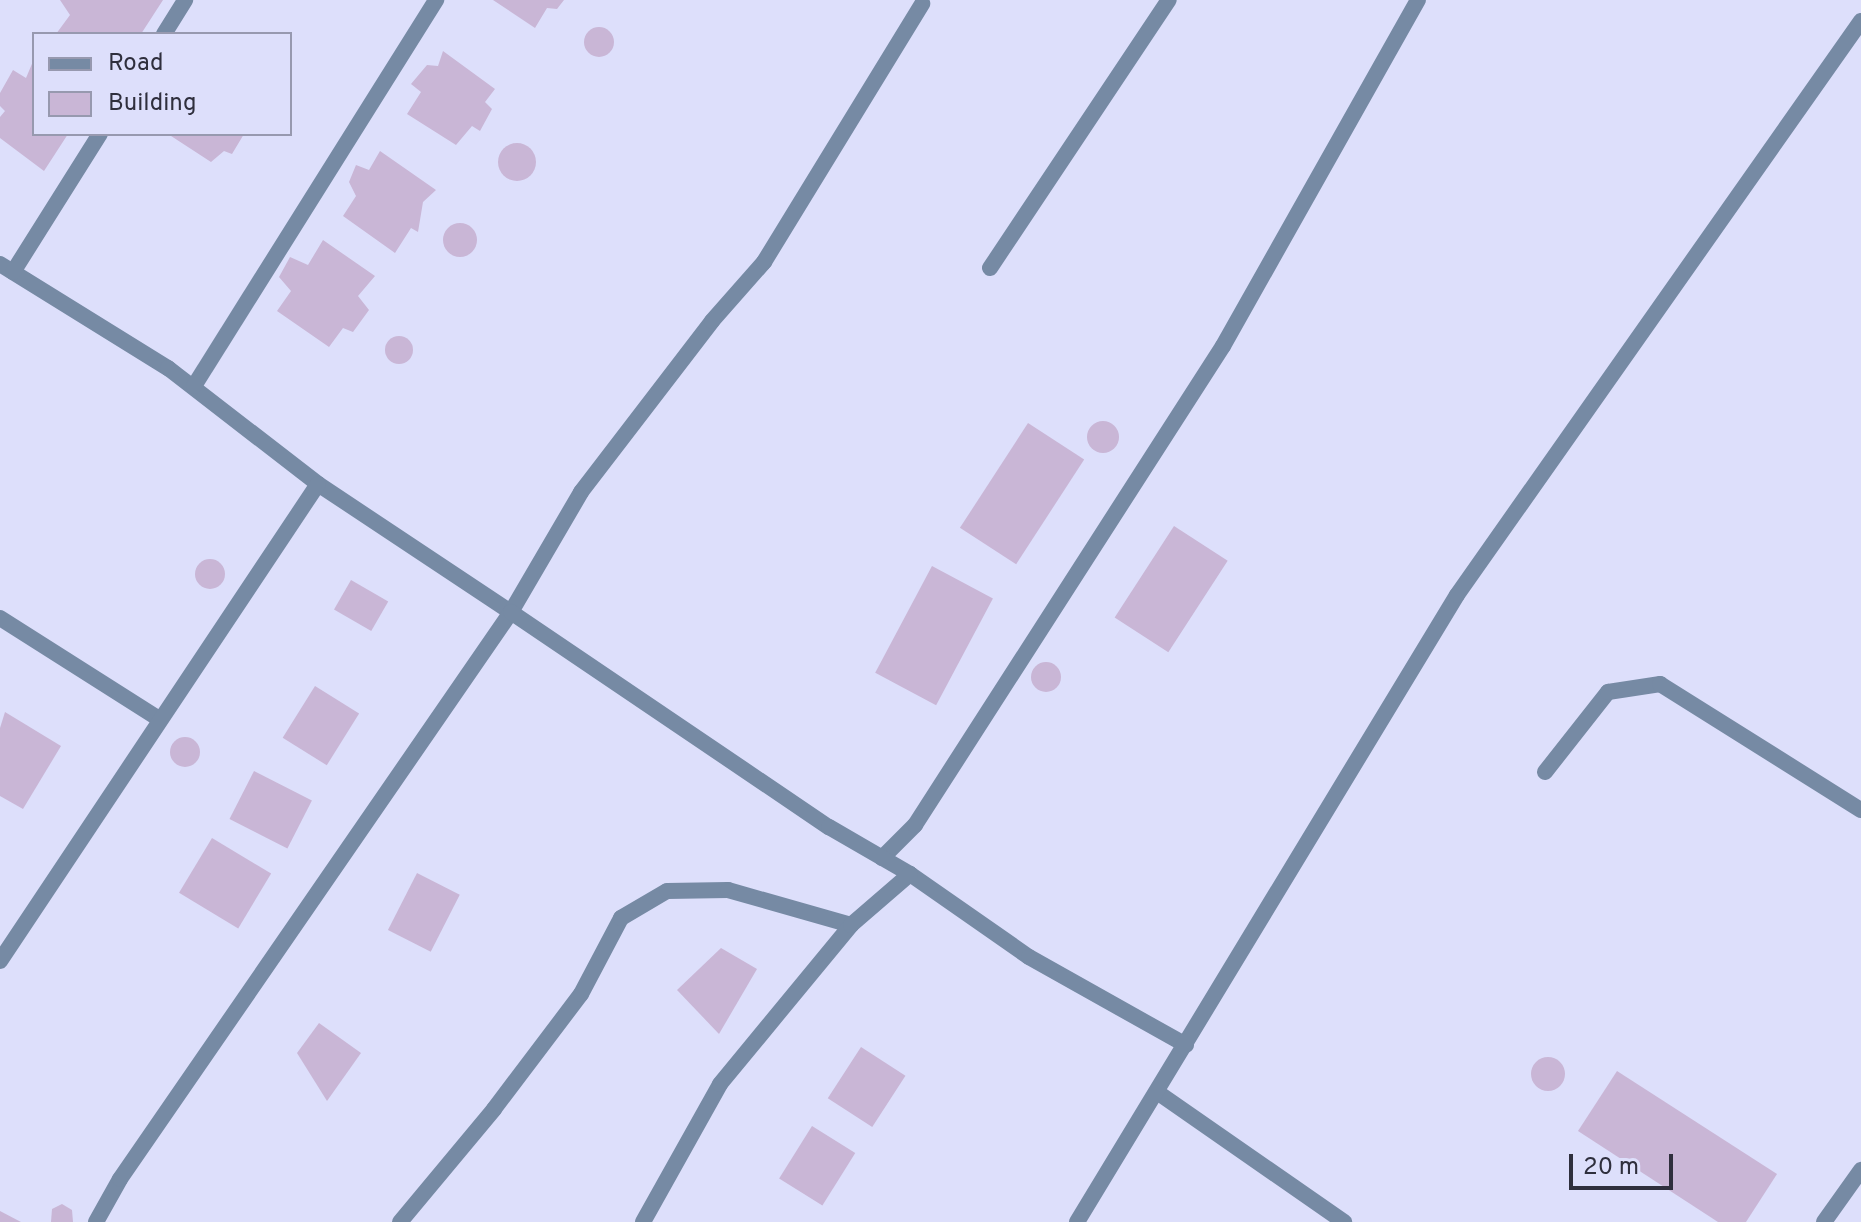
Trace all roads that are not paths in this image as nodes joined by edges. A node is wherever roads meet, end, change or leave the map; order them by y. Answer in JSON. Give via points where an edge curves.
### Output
{"nodes":[{"id":1,"x":185,"y":0,"type":"edge"},
{"id":2,"x":436,"y":0,"type":"edge"},
{"id":3,"x":1169,"y":0,"type":"edge"},
{"id":4,"x":1418,"y":0,"type":"edge"},
{"id":5,"x":922,"y":4,"type":"dead end"},
{"id":6,"x":1861,"y":21,"type":"edge"},
{"id":7,"x":165,"y":32,"type":"edge"},
{"id":8,"x":99,"y":136,"type":"edge"},
{"id":9,"x":6,"y":268,"type":"edge"},
{"id":10,"x":990,"y":268,"type":"dead end"},
{"id":11,"x":194,"y":386,"type":"junction"},
{"id":12,"x":318,"y":484,"type":"junction"},
{"id":13,"x":511,"y":612,"type":"junction"},
{"id":14,"x":0,"y":618,"type":"edge"},
{"id":15,"x":159,"y":719,"type":"junction"},
{"id":16,"x":1545,"y":772,"type":"dead end"},
{"id":17,"x":1861,"y":810,"type":"edge"},
{"id":18,"x":882,"y":858,"type":"junction"},
{"id":19,"x":910,"y":874,"type":"junction"},
{"id":20,"x":851,"y":925,"type":"junction"},
{"id":21,"x":0,"y":961,"type":"edge"},
{"id":22,"x":1186,"y":1045,"type":"junction"},
{"id":23,"x":1157,"y":1092,"type":"junction"},
{"id":24,"x":1861,"y":1170,"type":"edge"},
{"id":25,"x":96,"y":1222,"type":"edge"},
{"id":26,"x":400,"y":1222,"type":"edge"},
{"id":27,"x":643,"y":1222,"type":"edge"},
{"id":28,"x":1077,"y":1222,"type":"edge"},
{"id":29,"x":1344,"y":1222,"type":"edge"},
{"id":30,"x":1824,"y":1222,"type":"edge"}],
"edges":[{"from":1,"to":7,"type":"street"},
{"from":2,"to":11,"type":"street"},
{"from":3,"to":10,"type":"street"},
{"from":4,"to":18,"type":"street","via":[[1223,346],[915,825]]},
{"from":5,"to":13,"type":"street","via":[[764,262],[581,492]]},
{"from":6,"to":22,"type":"street","via":[[1457,595]]},
{"from":8,"to":9,"type":"street"},
{"from":9,"to":11,"type":"street"},
{"from":11,"to":12,"type":"street"},
{"from":12,"to":13,"type":"street"},
{"from":12,"to":15,"type":"street"},
{"from":13,"to":18,"type":"street"},
{"from":13,"to":25,"type":"street","via":[[120,1179]]},
{"from":14,"to":15,"type":"street"},
{"from":15,"to":21,"type":"street"},
{"from":16,"to":17,"type":"street","via":[[1608,692],[1660,684]]},
{"from":18,"to":19,"type":"street"},
{"from":19,"to":20,"type":"street"},
{"from":19,"to":22,"type":"street","via":[[1029,957]]},
{"from":20,"to":26,"type":"street","via":[[728,890],[667,891],[621,918],[581,994]]},
{"from":20,"to":27,"type":"street","via":[[720,1084]]},
{"from":22,"to":23,"type":"street"},
{"from":23,"to":28,"type":"street"},
{"from":23,"to":29,"type":"street"},
{"from":24,"to":30,"type":"street"}]}
